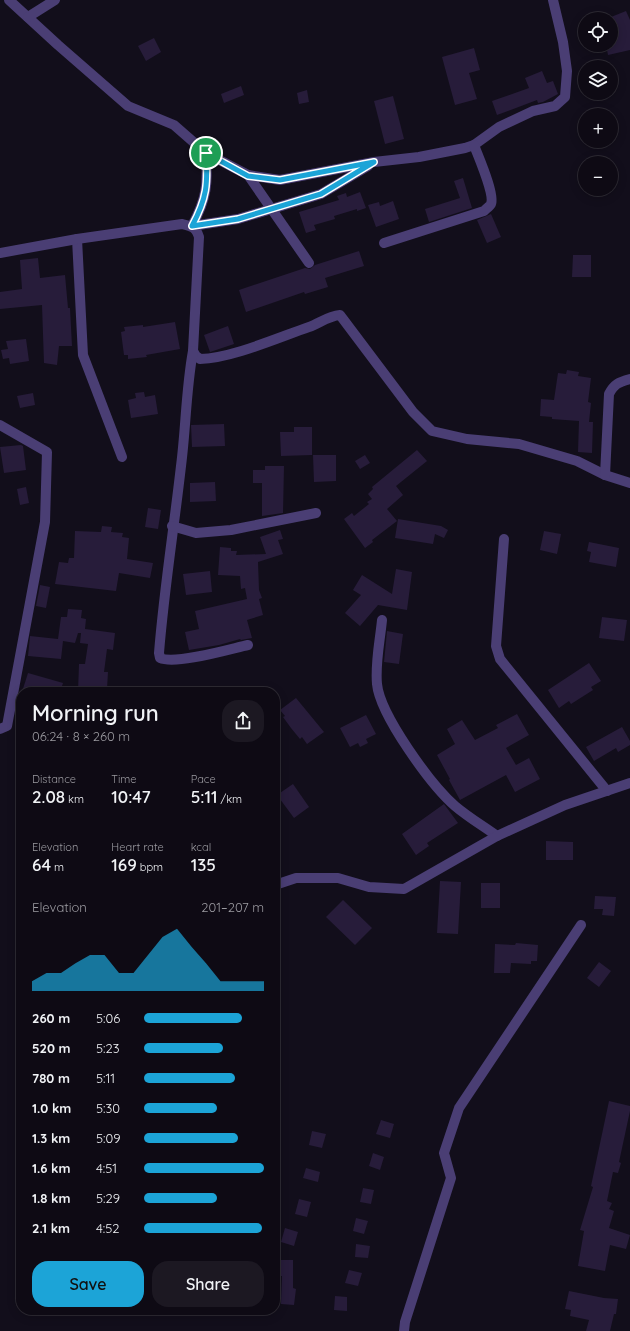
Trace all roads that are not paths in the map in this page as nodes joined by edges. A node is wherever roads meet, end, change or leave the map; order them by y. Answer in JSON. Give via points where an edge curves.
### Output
{"nodes":[{"id":1,"x":9,"y":0,"type":"edge"},
{"id":2,"x":54,"y":0,"type":"edge"},
{"id":3,"x":552,"y":0,"type":"edge"},
{"id":4,"x":28,"y":17,"type":"junction"},
{"id":5,"x":474,"y":145,"type":"junction"},
{"id":6,"x":206,"y":153,"type":"junction"},
{"id":7,"x":374,"y":162,"type":"junction"},
{"id":8,"x":248,"y":176,"type":"junction"},
{"id":9,"x":271,"y":210,"type":"junction"},
{"id":10,"x":192,"y":226,"type":"junction"},
{"id":11,"x":77,"y":239,"type":"junction"},
{"id":12,"x":384,"y":243,"type":"dead end"},
{"id":13,"x":0,"y":253,"type":"edge"},
{"id":14,"x":309,"y":263,"type":"dead end"},
{"id":15,"x":194,"y":351,"type":"junction"},
{"id":16,"x":630,"y":379,"type":"edge"},
{"id":17,"x":0,"y":425,"type":"edge"},
{"id":18,"x":122,"y":457,"type":"dead end"},
{"id":19,"x":605,"y":475,"type":"junction"},
{"id":20,"x":630,"y":482,"type":"edge"},
{"id":21,"x":316,"y":513,"type":"dead end"},
{"id":22,"x":172,"y":526,"type":"junction"},
{"id":23,"x":504,"y":539,"type":"dead end"},
{"id":24,"x":382,"y":620,"type":"dead end"},
{"id":25,"x":248,"y":644,"type":"dead end"},
{"id":26,"x":0,"y":729,"type":"edge"},
{"id":27,"x":630,"y":783,"type":"edge"},
{"id":28,"x":607,"y":791,"type":"junction"},
{"id":29,"x":497,"y":836,"type":"junction"},
{"id":30,"x":280,"y":883,"type":"edge"},
{"id":31,"x":581,"y":925,"type":"dead end"},
{"id":32,"x":404,"y":1331,"type":"edge"}],
"edges":[{"from":1,"to":4,"type":"street"},
{"from":2,"to":4,"type":"street"},
{"from":3,"to":5,"type":"street","via":[[563,42],[567,71],[565,97],[555,106],[533,111],[499,127]]},
{"from":4,"to":6,"type":"street","via":[[128,106],[174,125]]},
{"from":5,"to":7,"type":"street","via":[[440,153]]},
{"from":5,"to":12,"type":"street","via":[[492,199],[484,211]]},
{"from":6,"to":8,"type":"street"},
{"from":6,"to":10,"type":"street","via":[[206,192]]},
{"from":7,"to":8,"type":"street","via":[[280,180]]},
{"from":7,"to":9,"type":"street","via":[[321,194]]},
{"from":8,"to":9,"type":"street"},
{"from":9,"to":10,"type":"street","via":[[238,219]]},
{"from":9,"to":14,"type":"street"},
{"from":10,"to":11,"type":"street","via":[[182,224]]},
{"from":10,"to":15,"type":"street","via":[[199,236]]},
{"from":11,"to":13,"type":"street"},
{"from":11,"to":18,"type":"street","via":[[83,355]]},
{"from":15,"to":19,"type":"street","via":[[200,359],[246,349],[340,315],[413,412],[432,430],[467,438],[519,444],[577,461]]},
{"from":15,"to":22,"type":"street","via":[[187,390],[186,423]]},
{"from":16,"to":19,"type":"street","via":[[618,383],[609,394]]},
{"from":17,"to":26,"type":"street","via":[[47,452],[45,522],[7,726]]},
{"from":19,"to":20,"type":"street"},
{"from":21,"to":22,"type":"street","via":[[231,530],[196,533]]},
{"from":22,"to":25,"type":"street","via":[[162,612],[160,658],[182,659]]},
{"from":23,"to":28,"type":"street","via":[[496,646],[500,659]]},
{"from":24,"to":29,"type":"street","via":[[377,685],[386,711],[431,780],[454,805]]},
{"from":27,"to":28,"type":"street"},
{"from":28,"to":29,"type":"street","via":[[565,805]]},
{"from":29,"to":30,"type":"street","via":[[404,889],[369,887],[338,878],[296,878]]},
{"from":31,"to":32,"type":"street","via":[[459,1108],[444,1153],[451,1178]]}]}
